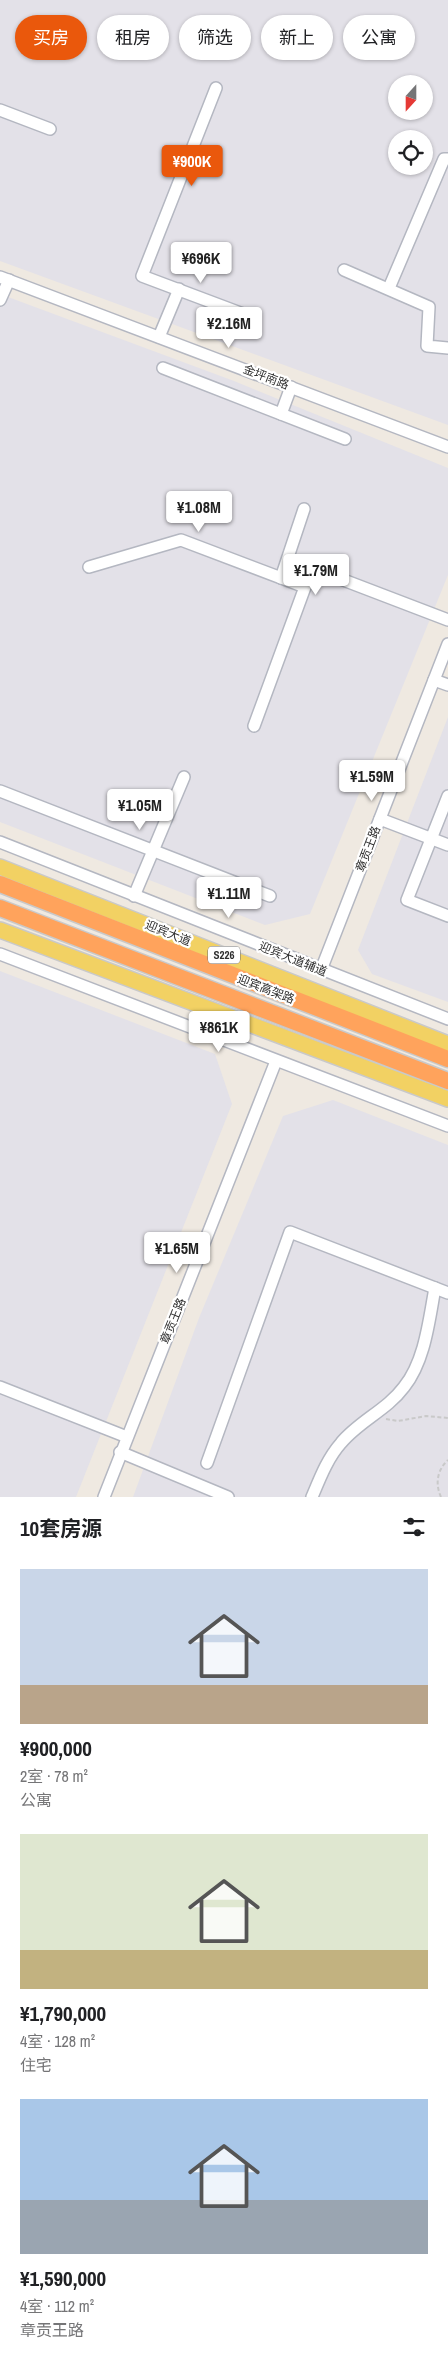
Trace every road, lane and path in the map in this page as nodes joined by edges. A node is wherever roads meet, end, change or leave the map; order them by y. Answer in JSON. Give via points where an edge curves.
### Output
{"nodes":[{"id":1,"x":216,"y":88,"type":"dead end"},
{"id":2,"x":0,"y":110,"type":"edge"},
{"id":3,"x":50,"y":129,"type":"dead end"},
{"id":4,"x":448,"y":159,"type":"edge"},
{"id":5,"x":344,"y":270,"type":"dead end"},
{"id":6,"x":4,"y":279,"type":"edge"},
{"id":7,"x":389,"y":288,"type":"junction"},
{"id":8,"x":179,"y":289,"type":"junction"},
{"id":9,"x":0,"y":300,"type":"edge"},
{"id":10,"x":251,"y":317,"type":"dead end"},
{"id":11,"x":159,"y":337,"type":"junction"},
{"id":12,"x":448,"y":348,"type":"edge"},
{"id":13,"x":163,"y":368,"type":"dead end"},
{"id":14,"x":291,"y":386,"type":"junction"},
{"id":15,"x":281,"y":414,"type":"junction"},
{"id":16,"x":345,"y":439,"type":"dead end"},
{"id":17,"x":448,"y":447,"type":"edge"},
{"id":18,"x":304,"y":509,"type":"dead end"},
{"id":19,"x":90,"y":567,"type":"dead end"},
{"id":20,"x":281,"y":578,"type":"junction"},
{"id":21,"x":305,"y":587,"type":"junction"},
{"id":22,"x":448,"y":620,"type":"edge"},
{"id":23,"x":448,"y":644,"type":"edge"},
{"id":24,"x":434,"y":680,"type":"junction"},
{"id":25,"x":448,"y":685,"type":"edge"},
{"id":26,"x":254,"y":726,"type":"dead end"},
{"id":27,"x":184,"y":777,"type":"dead end"},
{"id":28,"x":0,"y":791,"type":"edge"},
{"id":29,"x":448,"y":796,"type":"edge"},
{"id":30,"x":380,"y":819,"type":"junction"},
{"id":31,"x":431,"y":838,"type":"junction"},
{"id":32,"x":0,"y":842,"type":"edge"},
{"id":33,"x":448,"y":845,"type":"edge"},
{"id":34,"x":153,"y":850,"type":"junction"},
{"id":35,"x":0,"y":867,"type":"edge"},
{"id":36,"x":0,"y":884,"type":"edge"},
{"id":37,"x":134,"y":896,"type":"junction"},
{"id":38,"x":270,"y":896,"type":"dead end"},
{"id":39,"x":0,"y":908,"type":"edge"},
{"id":40,"x":448,"y":916,"type":"edge"},
{"id":41,"x":0,"y":930,"type":"edge"},
{"id":42,"x":0,"y":954,"type":"edge"},
{"id":43,"x":321,"y":970,"type":"junction"},
{"id":44,"x":448,"y":1019,"type":"edge"},
{"id":45,"x":448,"y":1044,"type":"edge"},
{"id":46,"x":448,"y":1059,"type":"edge"},
{"id":47,"x":276,"y":1061,"type":"junction"},
{"id":48,"x":448,"y":1081,"type":"edge"},
{"id":49,"x":448,"y":1099,"type":"edge"},
{"id":50,"x":448,"y":1126,"type":"edge"},
{"id":51,"x":435,"y":1288,"type":"junction"},
{"id":52,"x":448,"y":1293,"type":"edge"},
{"id":53,"x":0,"y":1387,"type":"edge"},
{"id":54,"x":370,"y":1417,"type":"junction"},
{"id":55,"x":448,"y":1418,"type":"edge"},
{"id":56,"x":127,"y":1437,"type":"junction"},
{"id":57,"x":120,"y":1452,"type":"junction"},
{"id":58,"x":448,"y":1460,"type":"edge"},
{"id":59,"x":207,"y":1463,"type":"dead end"},
{"id":60,"x":104,"y":1497,"type":"edge"},
{"id":61,"x":228,"y":1497,"type":"edge"},
{"id":62,"x":312,"y":1497,"type":"edge"},
{"id":63,"x":441,"y":1497,"type":"edge"}],
"edges":[{"from":1,"to":8,"type":"street","via":[[142,276]]},
{"from":2,"to":3,"type":"street"},
{"from":4,"to":7,"type":"street","via":[[444,159]]},
{"from":5,"to":7,"type":"street"},
{"from":6,"to":9,"type":"street"},
{"from":6,"to":11,"type":"street","name":"金坪南路"},
{"from":7,"to":12,"type":"street","via":[[429,307],[427,346]]},
{"from":8,"to":10,"type":"street"},
{"from":8,"to":11,"type":"street"},
{"from":11,"to":14,"type":"street","name":"金坪南路"},
{"from":13,"to":15,"type":"street"},
{"from":14,"to":15,"type":"street"},
{"from":14,"to":17,"type":"street","name":"金坪南路"},
{"from":15,"to":16,"type":"street"},
{"from":18,"to":20,"type":"street"},
{"from":19,"to":20,"type":"street","via":[[182,540]]},
{"from":20,"to":21,"type":"street"},
{"from":21,"to":22,"type":"street","via":[[312,568]]},
{"from":21,"to":26,"type":"street"},
{"from":23,"to":24,"type":"street","name":"章贡王路"},
{"from":24,"to":25,"type":"street"},
{"from":24,"to":30,"type":"street","name":"章贡王路"},
{"from":27,"to":34,"type":"street"},
{"from":28,"to":34,"type":"street"},
{"from":29,"to":31,"type":"street"},
{"from":30,"to":31,"type":"street"},
{"from":30,"to":43,"type":"street","name":"章贡王路"},
{"from":31,"to":33,"type":"street"},
{"from":31,"to":40,"type":"street","via":[[407,900]]},
{"from":32,"to":37,"type":"street","name":"迎宾大道辅道"},
{"from":34,"to":37,"type":"street"},
{"from":34,"to":38,"type":"street"},
{"from":35,"to":45,"type":"main road","name":"迎宾大道","number":"S226"},
{"from":36,"to":46,"type":"highway","name":"迎宾高架路"},
{"from":37,"to":43,"type":"street","name":"迎宾大道辅道"},
{"from":39,"to":48,"type":"highway","name":"迎宾高架路"},
{"from":41,"to":49,"type":"main road"},
{"from":42,"to":47,"type":"street"},
{"from":43,"to":44,"type":"street","name":"迎宾大道辅道"},
{"from":47,"to":50,"type":"street"},
{"from":47,"to":56,"type":"street","name":"章贡王路"},
{"from":51,"to":52,"type":"street"},
{"from":51,"to":54,"type":"street","via":[[420,1355],[406,1385],[390,1403]]},
{"from":51,"to":59,"type":"street","via":[[290,1232]]},
{"from":53,"to":56,"type":"street"},
{"from":54,"to":55,"type":"path","via":[[398,1421],[426,1416]]},
{"from":54,"to":62,"type":"street","via":[[341,1442],[326,1464]]},
{"from":56,"to":57,"type":"street","name":"章贡王路"},
{"from":57,"to":60,"type":"street","name":"章贡王路"},
{"from":57,"to":61,"type":"street"},
{"from":58,"to":63,"type":"path","via":[[437,1483]]}]}
